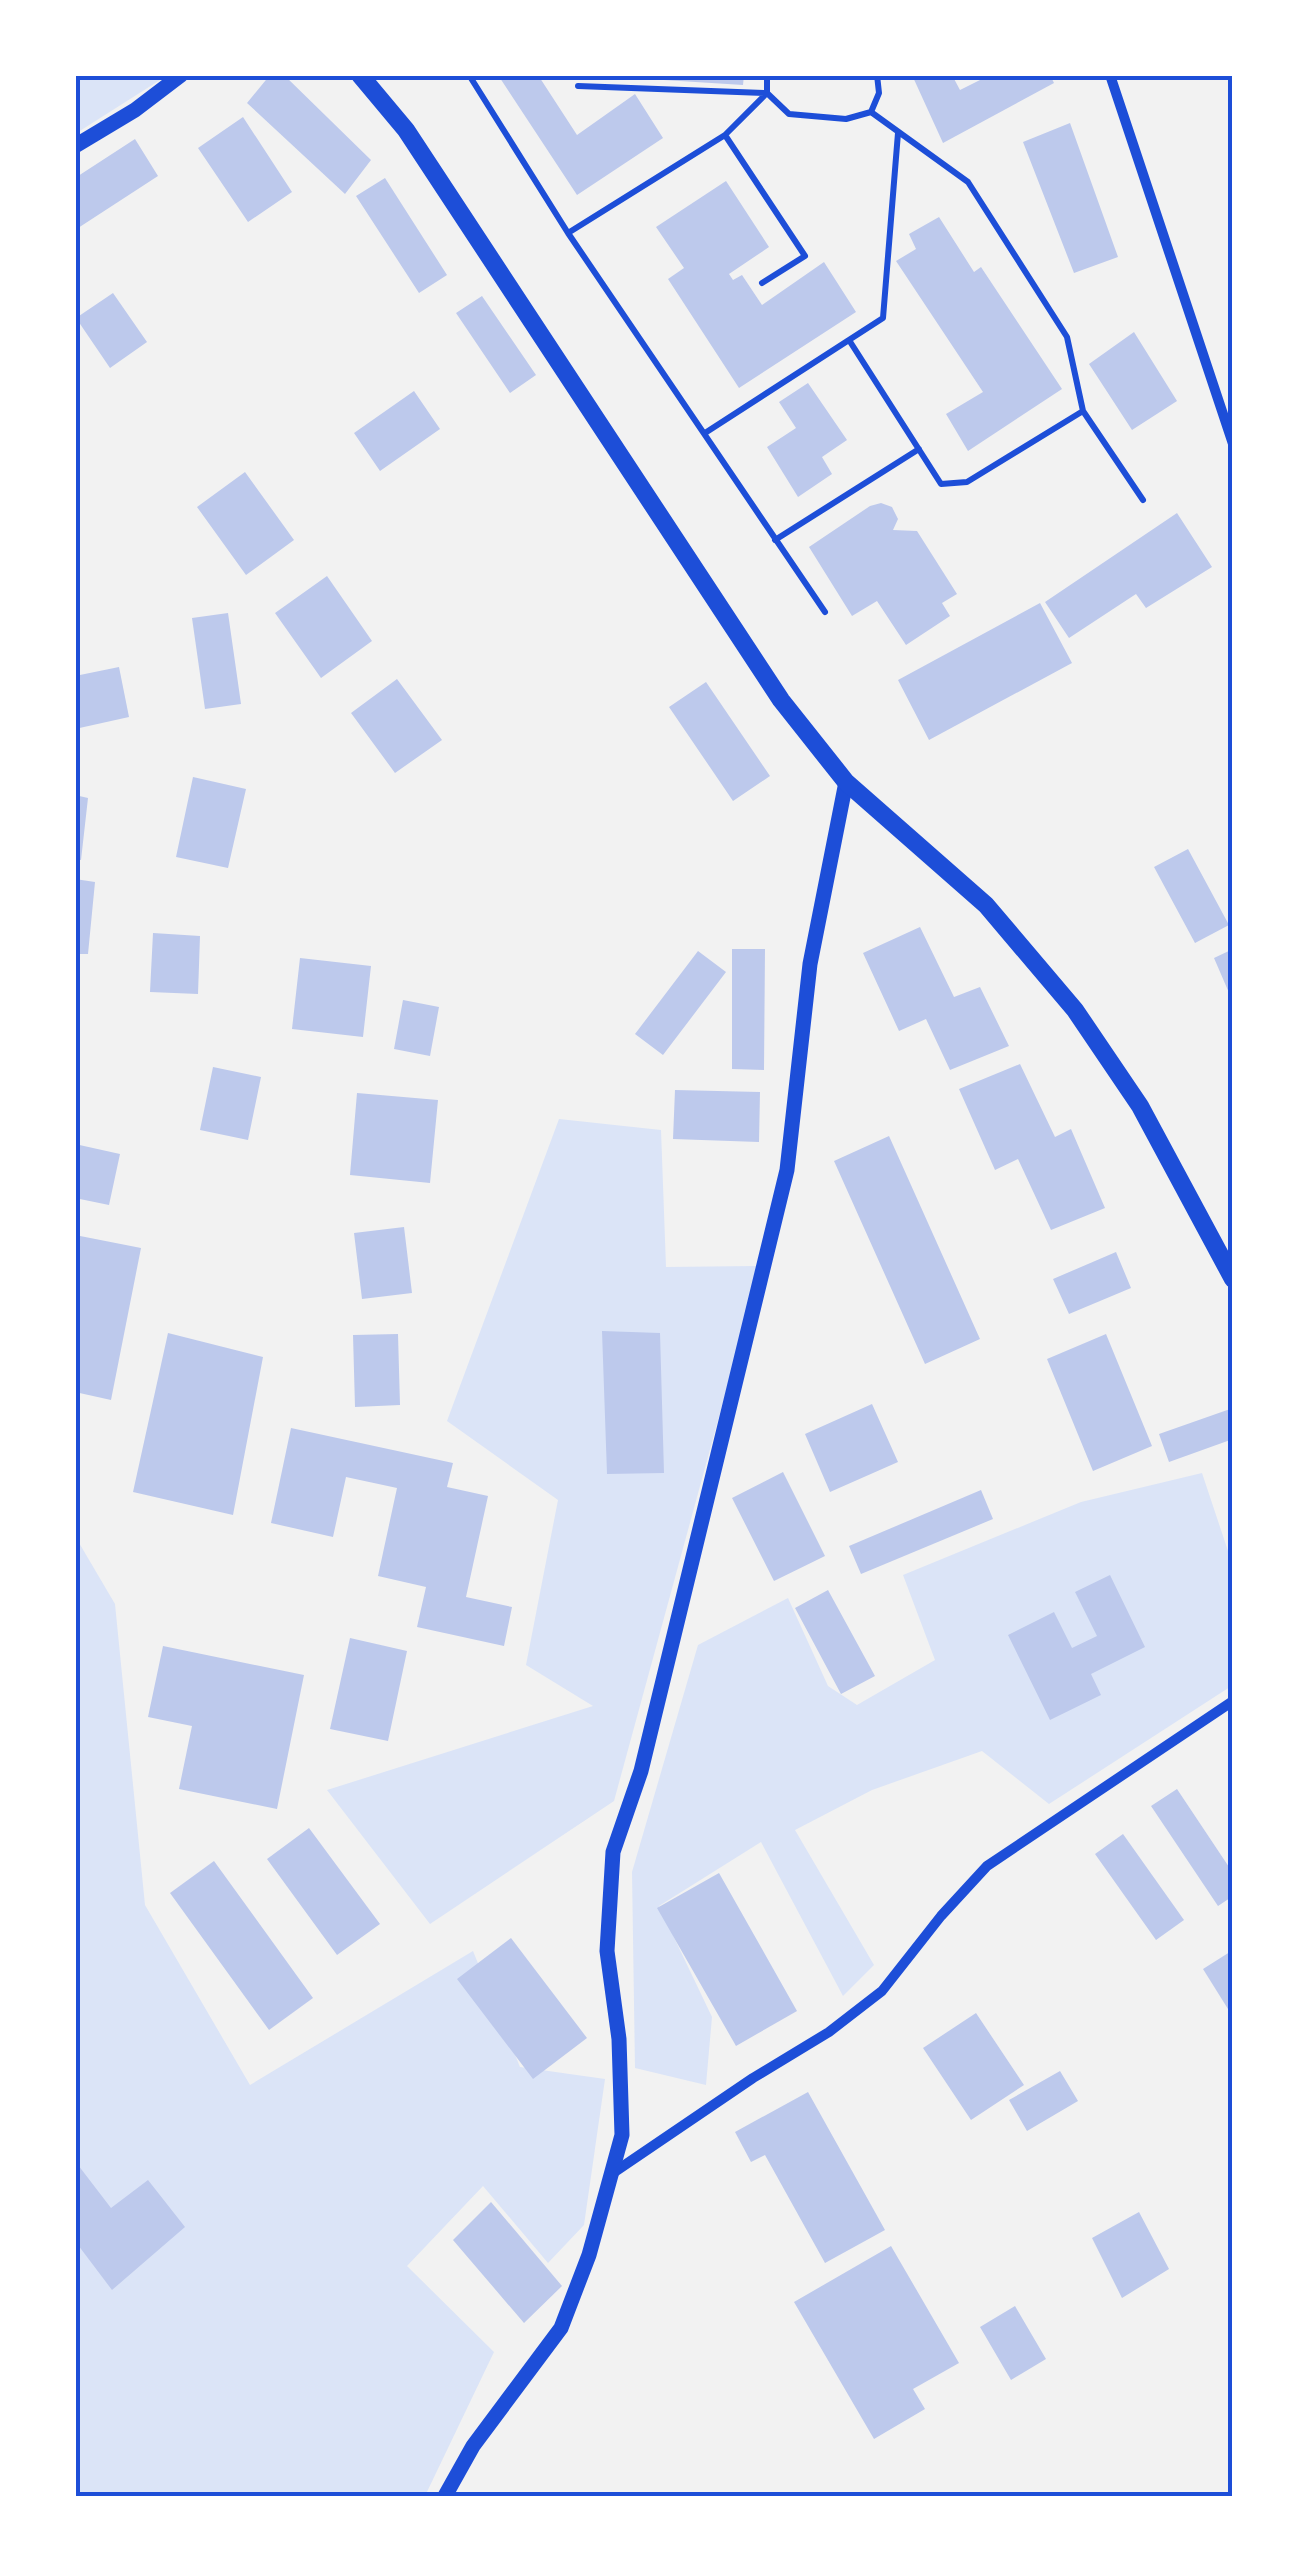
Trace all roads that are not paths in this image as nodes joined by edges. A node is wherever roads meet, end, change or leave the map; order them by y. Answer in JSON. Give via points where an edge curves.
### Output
{"nodes":[{"id":1,"x":181,"y":75,"type":"edge"},
{"id":2,"x":360,"y":75,"type":"edge"},
{"id":3,"x":470,"y":75,"type":"edge"},
{"id":4,"x":767,"y":75,"type":"edge"},
{"id":5,"x":877,"y":75,"type":"edge"},
{"id":6,"x":1110,"y":75,"type":"edge"},
{"id":7,"x":578,"y":86,"type":"dead end"},
{"id":8,"x":767,"y":92,"type":"junction"},
{"id":9,"x":871,"y":112,"type":"junction"},
{"id":10,"x":898,"y":132,"type":"junction"},
{"id":11,"x":725,"y":136,"type":"junction"},
{"id":12,"x":75,"y":146,"type":"edge"},
{"id":13,"x":568,"y":233,"type":"junction"},
{"id":14,"x":762,"y":283,"type":"dead end"},
{"id":15,"x":849,"y":340,"type":"junction"},
{"id":16,"x":1083,"y":411,"type":"junction"},
{"id":17,"x":705,"y":433,"type":"junction"},
{"id":18,"x":1233,"y":444,"type":"edge"},
{"id":19,"x":918,"y":449,"type":"junction"},
{"id":20,"x":1143,"y":500,"type":"dead end"},
{"id":21,"x":776,"y":540,"type":"junction"},
{"id":22,"x":825,"y":612,"type":"dead end"},
{"id":23,"x":846,"y":782,"type":"junction"},
{"id":24,"x":1233,"y":1279,"type":"edge"},
{"id":25,"x":1233,"y":1702,"type":"edge"},
{"id":26,"x":612,"y":2174,"type":"junction"},
{"id":27,"x":445,"y":2496,"type":"edge"}],
"edges":[{"from":1,"to":12,"type":"street"},
{"from":2,"to":23,"type":"main road","via":[[406,130],[781,700]]},
{"from":3,"to":13,"type":"lane"},
{"from":4,"to":8,"type":"lane"},
{"from":5,"to":9,"type":"lane"},
{"from":6,"to":18,"type":"street"},
{"from":7,"to":8,"type":"lane"},
{"from":8,"to":9,"type":"lane","via":[[789,114],[846,119]]},
{"from":8,"to":11,"type":"lane"},
{"from":9,"to":10,"type":"lane"},
{"from":10,"to":15,"type":"lane","via":[[883,318]]},
{"from":10,"to":16,"type":"lane","via":[[968,182],[1068,336]]},
{"from":11,"to":13,"type":"lane"},
{"from":11,"to":14,"type":"lane","via":[[805,256]]},
{"from":13,"to":17,"type":"lane"},
{"from":15,"to":17,"type":"lane"},
{"from":15,"to":19,"type":"lane"},
{"from":16,"to":19,"type":"lane","via":[[967,482],[941,484]]},
{"from":16,"to":20,"type":"lane"},
{"from":17,"to":21,"type":"lane"},
{"from":19,"to":21,"type":"lane"},
{"from":21,"to":22,"type":"lane"},
{"from":23,"to":24,"type":"main road","via":[[986,905],[1075,1010],[1140,1106]]},
{"from":23,"to":26,"type":"street","via":[[810,964],[787,1170],[640,1771],[613,1852],[607,1950],[620,2039],[622,2135]]},
{"from":25,"to":26,"type":"street","via":[[987,1866],[882,1990],[830,2032]]},
{"from":26,"to":27,"type":"street","via":[[561,2328]]}]}
